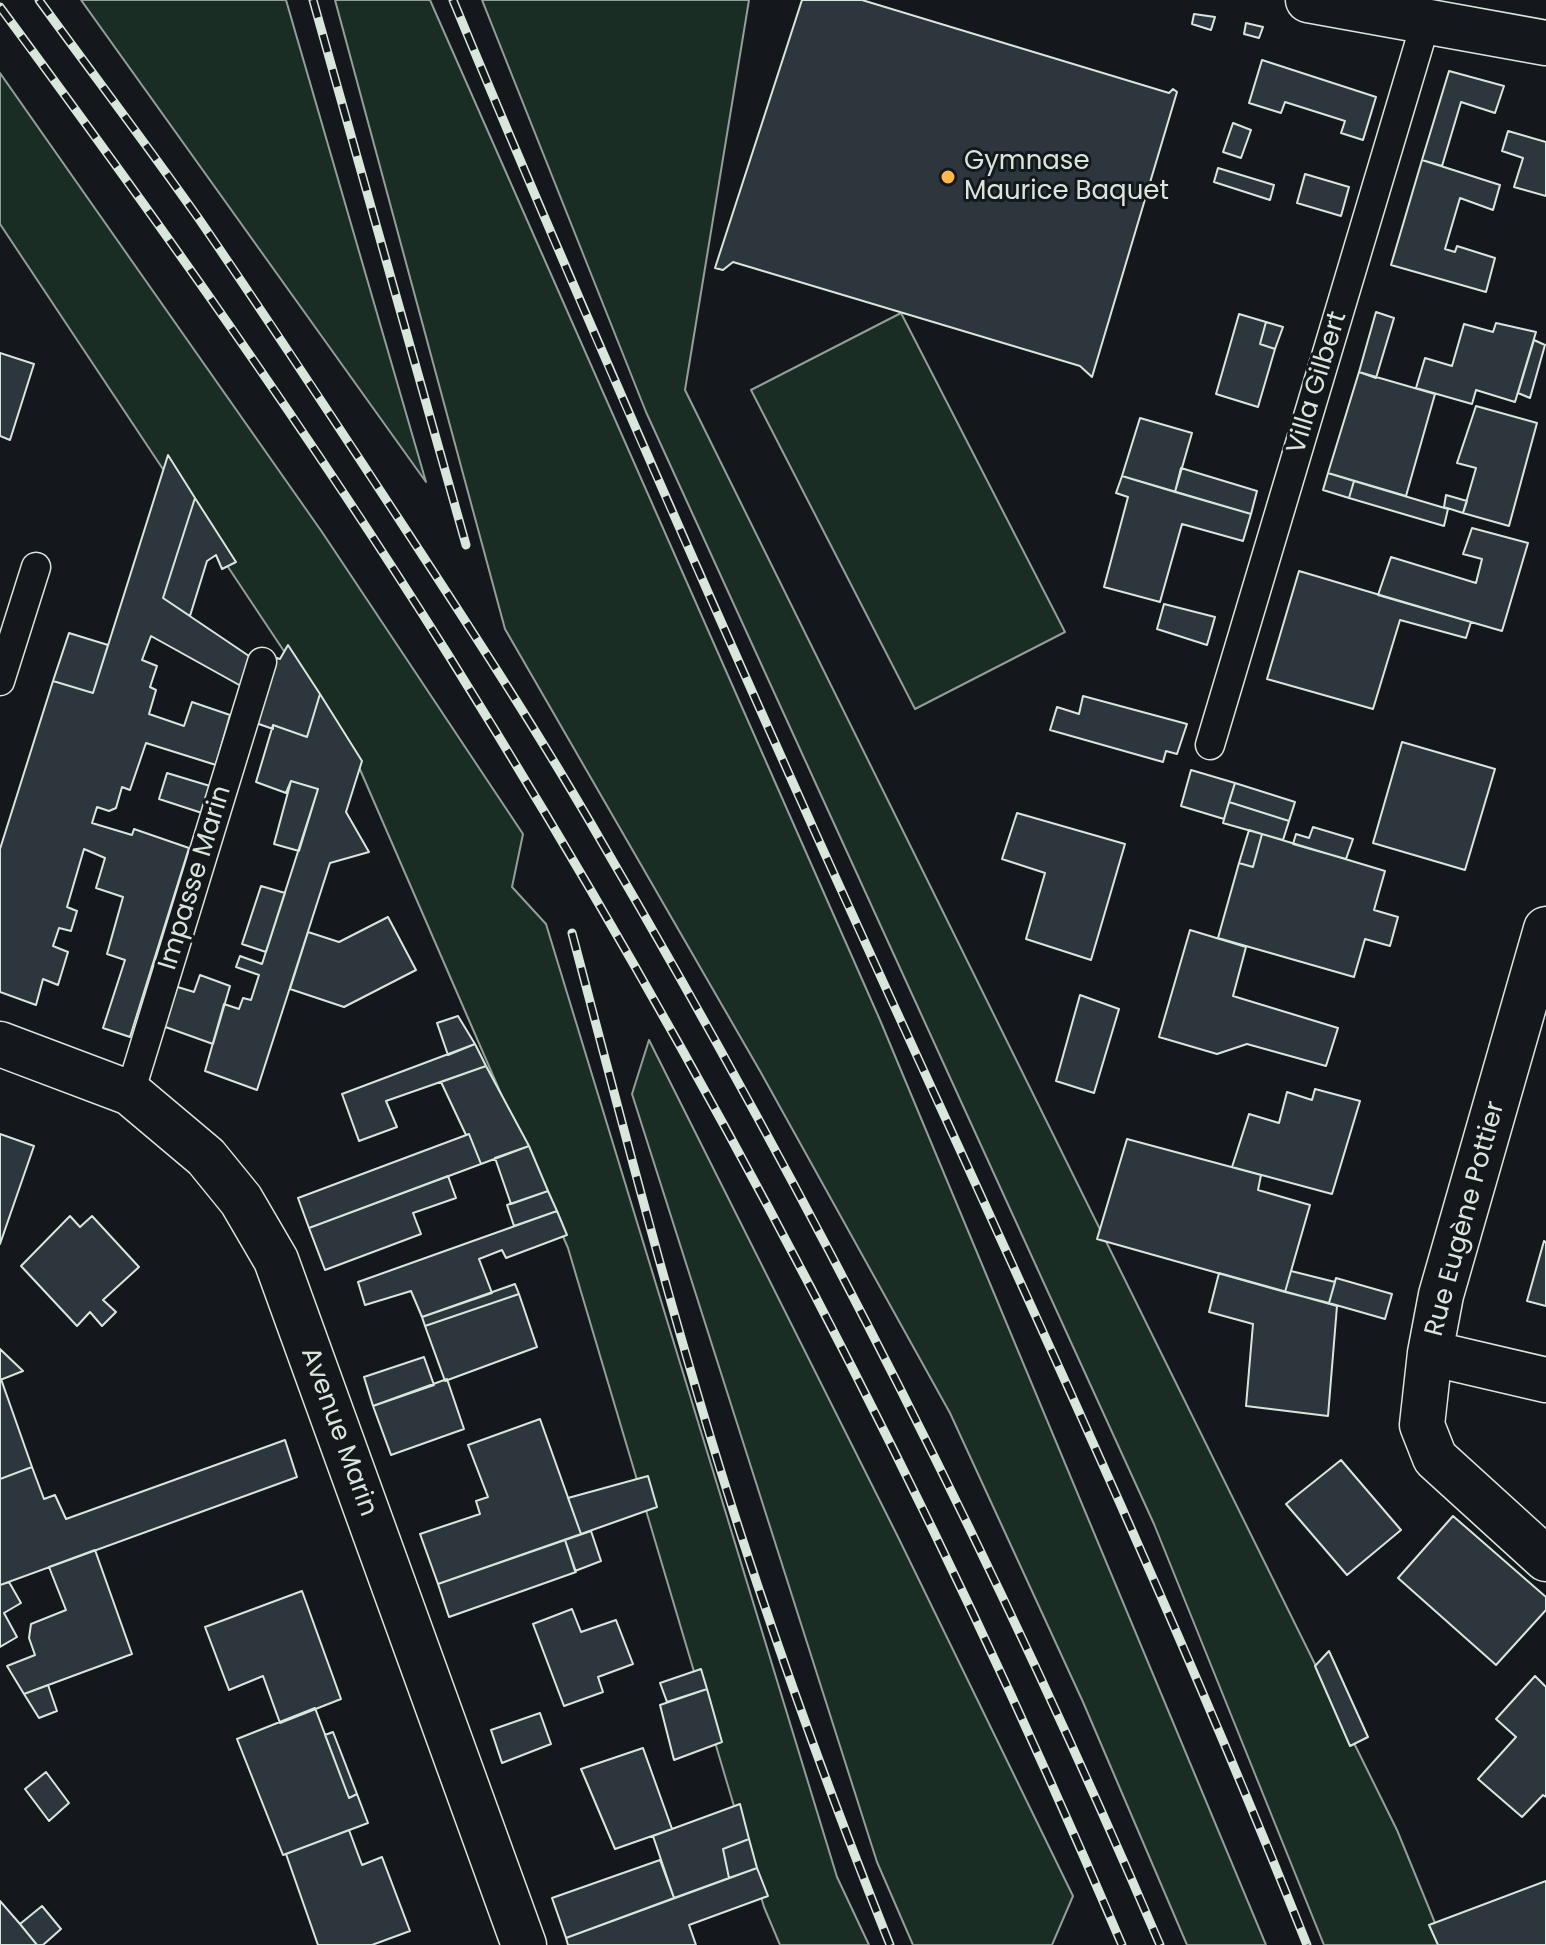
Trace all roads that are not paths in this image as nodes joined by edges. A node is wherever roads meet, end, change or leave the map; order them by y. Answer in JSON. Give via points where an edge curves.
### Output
{"nodes":[{"id":1,"x":1308,"y":0,"type":"edge"},
{"id":2,"x":1426,"y":21,"type":"junction"},
{"id":3,"x":1546,"y":43,"type":"edge"},
{"id":4,"x":36,"y":567,"type":"dead end"},
{"id":5,"x":262,"y":662,"type":"dead end"},
{"id":6,"x":0,"y":681,"type":"edge"},
{"id":7,"x":1210,"y":745,"type":"dead end"},
{"id":8,"x":1546,"y":929,"type":"edge"},
{"id":9,"x":0,"y":1044,"type":"edge"},
{"id":10,"x":130,"y":1093,"type":"junction"},
{"id":11,"x":1430,"y":1353,"type":"junction"},
{"id":12,"x":1546,"y":1380,"type":"edge"},
{"id":13,"x":1546,"y":1559,"type":"edge"},
{"id":14,"x":524,"y":1945,"type":"edge"}],
"edges":[{"from":1,"to":2,"type":"street"},
{"from":2,"to":3,"type":"street"},
{"from":2,"to":7,"type":"lane","name":"Villa Gilbert"},
{"from":4,"to":6,"type":"lane"},
{"from":5,"to":10,"type":"lane","name":"Impasse Marin"},
{"from":8,"to":11,"type":"street","name":"Rue Eugène Pottier","via":[[1441,1295]]},
{"from":9,"to":10,"type":"street","name":"Avenue Marin"},
{"from":10,"to":14,"type":"street","name":"Avenue Marin","via":[[206,1157],[241,1200],[276,1260]]},
{"from":11,"to":12,"type":"street"},
{"from":11,"to":13,"type":"street","name":"Rue Eugène Pottier","via":[[1422,1425],[1435,1458]]}]}
